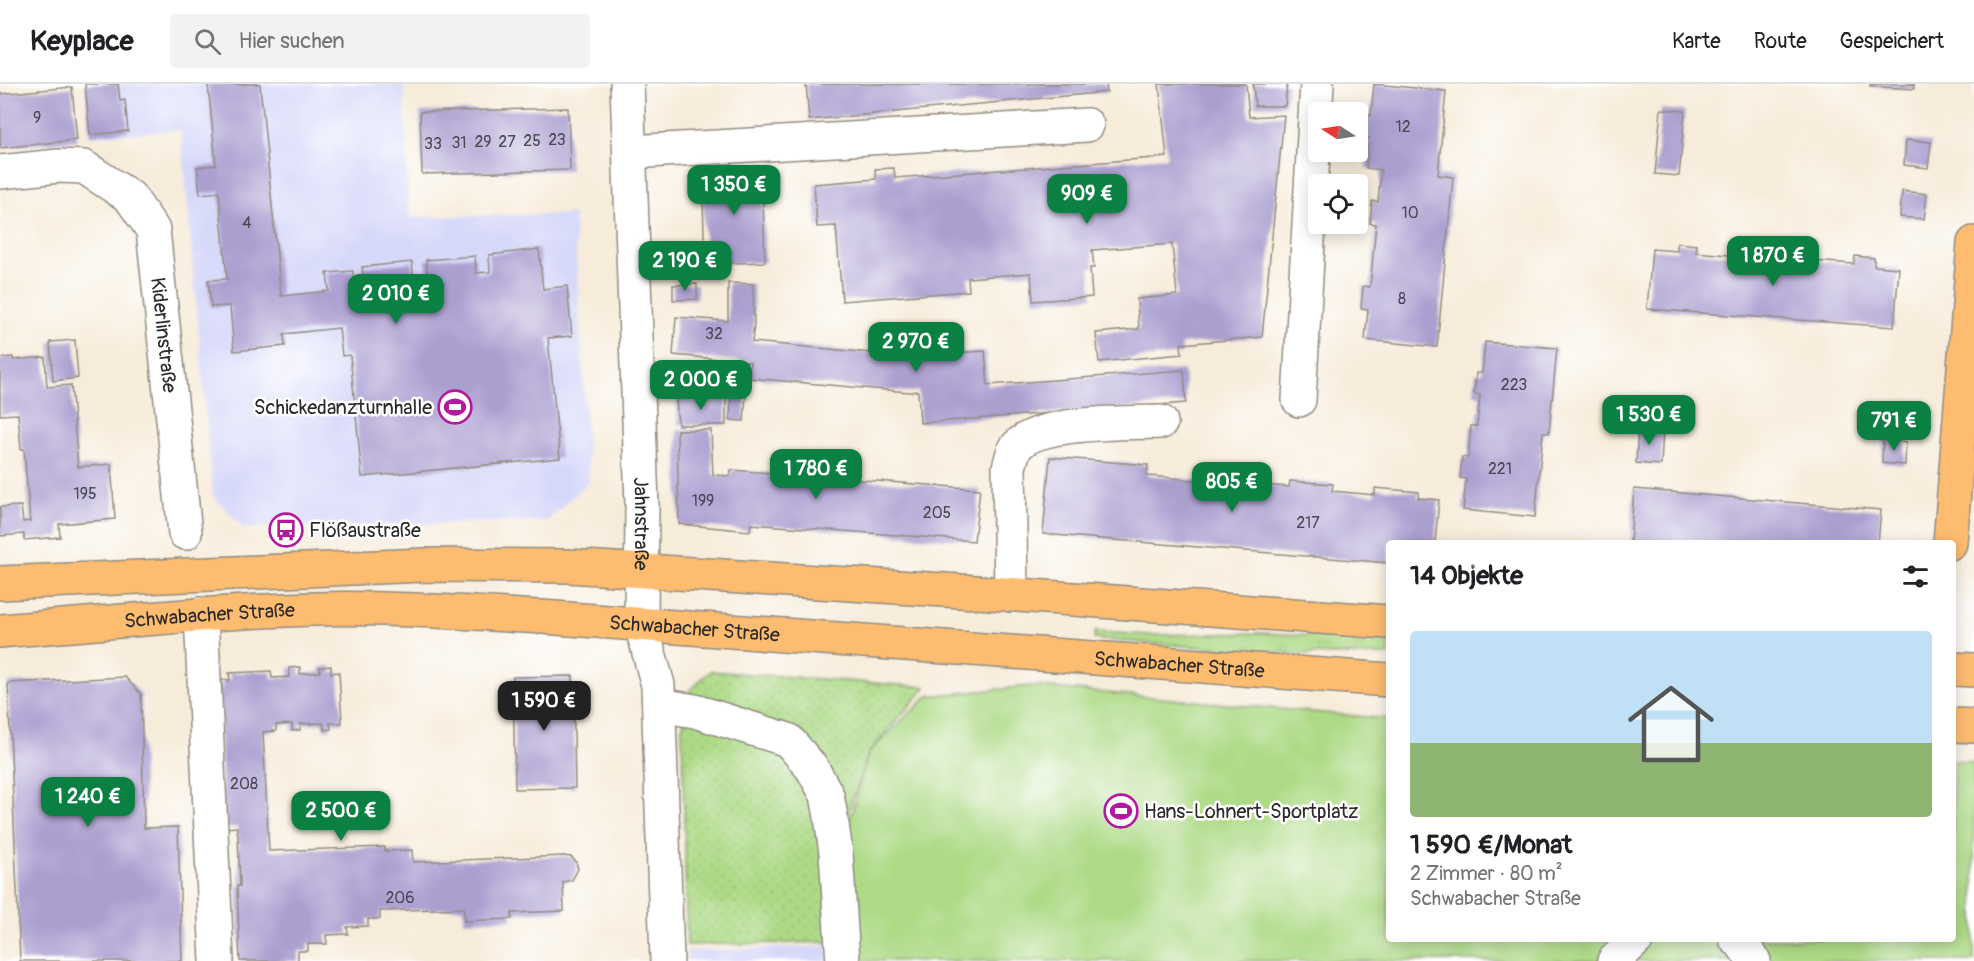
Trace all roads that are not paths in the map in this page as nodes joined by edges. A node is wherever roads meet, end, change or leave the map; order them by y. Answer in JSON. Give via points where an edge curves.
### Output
{"nodes":[{"id":1,"x":627,"y":84,"type":"edge"},
{"id":2,"x":1317,"y":84,"type":"edge"},
{"id":3,"x":1087,"y":125,"type":"dead end"},
{"id":4,"x":630,"y":152,"type":"junction"},
{"id":5,"x":0,"y":172,"type":"edge"},
{"id":6,"x":1974,"y":243,"type":"edge"},
{"id":7,"x":1973,"y":281,"type":"edge"},
{"id":8,"x":1299,"y":400,"type":"dead end"},
{"id":9,"x":1161,"y":422,"type":"dead end"},
{"id":10,"x":185,"y":533,"type":"dead end"},
{"id":11,"x":1950,"y":540,"type":"edge"},
{"id":12,"x":642,"y":571,"type":"junction"},
{"id":13,"x":0,"y":583,"type":"edge"},
{"id":14,"x":1011,"y":595,"type":"junction"},
{"id":15,"x":201,"y":614,"type":"junction"},
{"id":16,"x":1386,"y":622,"type":"edge"},
{"id":17,"x":641,"y":624,"type":"junction"},
{"id":18,"x":0,"y":631,"type":"edge"},
{"id":19,"x":1956,"y":669,"type":"edge"},
{"id":20,"x":1974,"y":670,"type":"edge"},
{"id":21,"x":1386,"y":680,"type":"edge"},
{"id":22,"x":659,"y":705,"type":"junction"},
{"id":23,"x":1956,"y":725,"type":"edge"},
{"id":24,"x":1974,"y":726,"type":"edge"},
{"id":25,"x":1633,"y":942,"type":"edge"},
{"id":26,"x":1740,"y":942,"type":"edge"},
{"id":27,"x":217,"y":961,"type":"edge"},
{"id":28,"x":667,"y":961,"type":"edge"},
{"id":29,"x":843,"y":961,"type":"edge"},
{"id":30,"x":1614,"y":961,"type":"edge"},
{"id":31,"x":1754,"y":961,"type":"edge"}],
"edges":[{"from":1,"to":4,"type":"street","name":"Jahnstraße"},
{"from":2,"to":8,"type":"street"},
{"from":3,"to":4,"type":"street"},
{"from":4,"to":12,"type":"street","name":"Jahnstraße"},
{"from":5,"to":10,"type":"street","name":"Kiderlinstraße","via":[[84,167],[130,197],[153,230]]},
{"from":6,"to":7,"type":"main road"},
{"from":7,"to":11,"type":"main road"},
{"from":9,"to":14,"type":"street","via":[[1071,426],[1031,435],[1015,449],[1009,467]]},
{"from":12,"to":13,"type":"main road","name":"Schwabacher Straße","via":[[424,565]]},
{"from":12,"to":14,"type":"main road","name":"Schwabacher Straße"},
{"from":12,"to":17,"type":"street","name":"Jahnstraße"},
{"from":14,"to":16,"type":"main road","name":"Schwabacher Straße"},
{"from":15,"to":17,"type":"main road","name":"Schwabacher Straße","via":[[316,609],[422,611]]},
{"from":15,"to":18,"type":"main road","name":"Schwabacher Straße"},
{"from":15,"to":27,"type":"street"},
{"from":17,"to":21,"type":"main road","name":"Schwabacher Straße"},
{"from":17,"to":22,"type":"street","name":"Jahnstraße","via":[[658,685]]},
{"from":19,"to":20,"type":"main road"},
{"from":22,"to":28,"type":"street","name":"Jahnstraße"},
{"from":22,"to":29,"type":"street","via":[[695,711],[788,740],[812,768],[827,795],[831,817]]},
{"from":23,"to":24,"type":"main road"},
{"from":25,"to":30,"type":"street"},
{"from":26,"to":31,"type":"street"}]}
